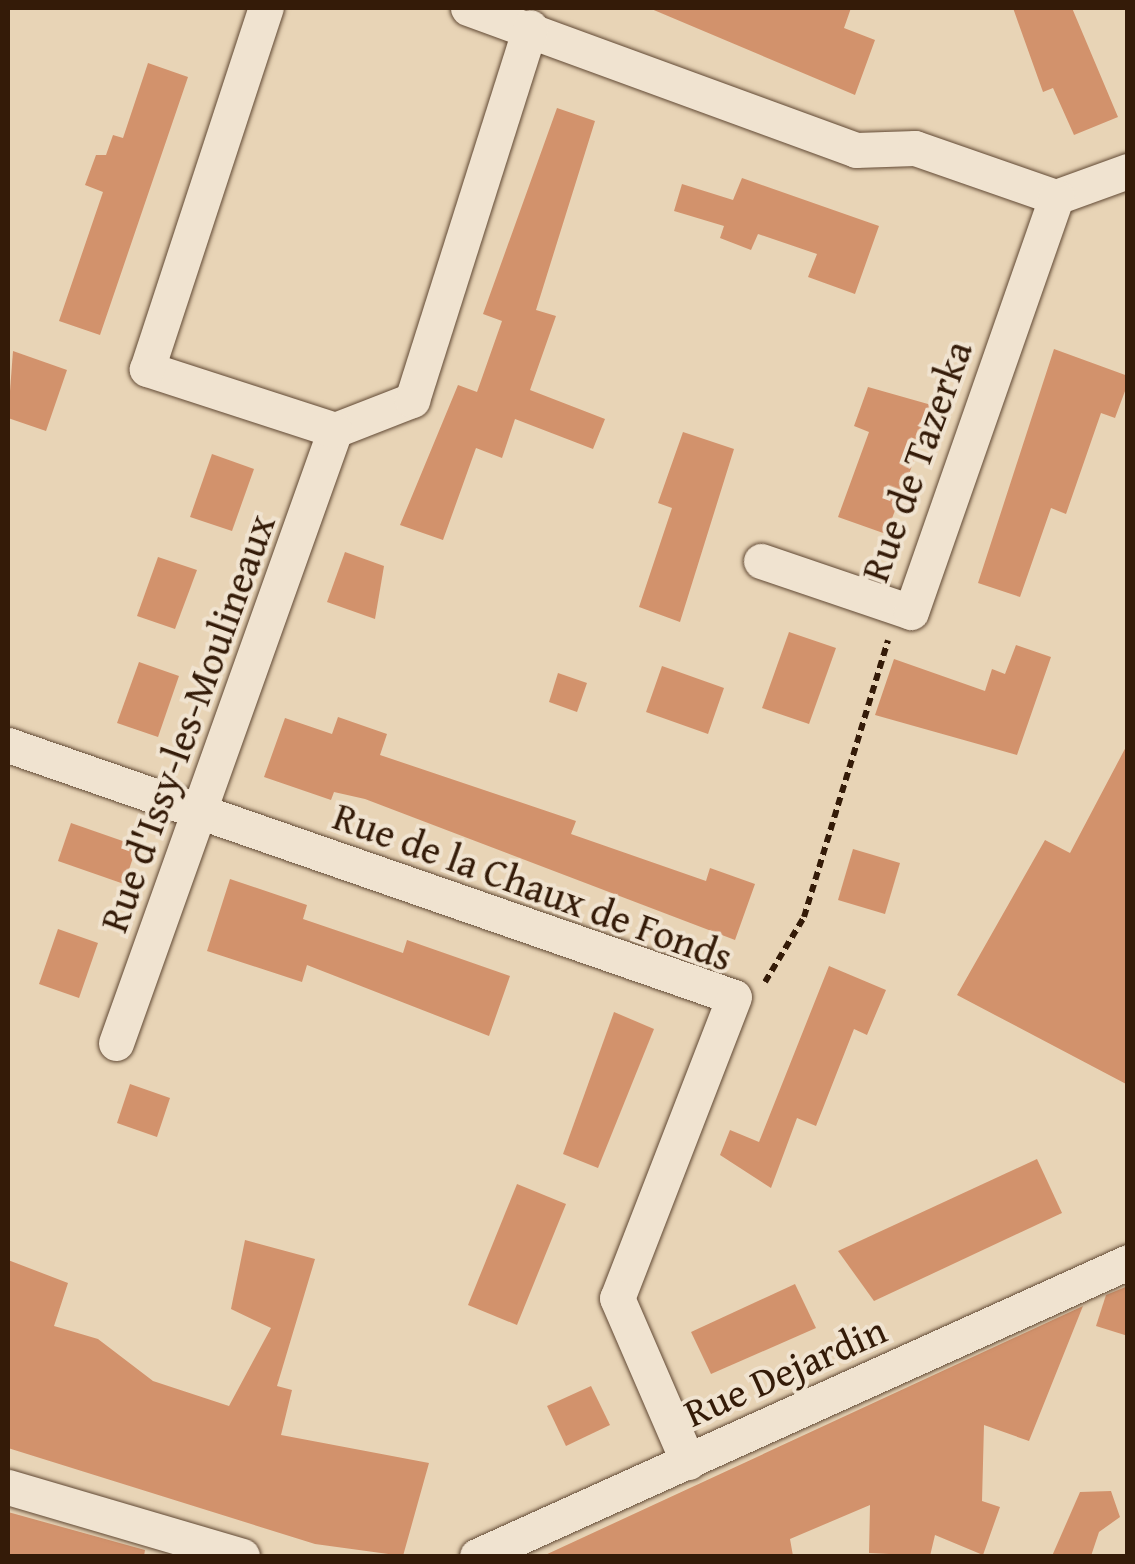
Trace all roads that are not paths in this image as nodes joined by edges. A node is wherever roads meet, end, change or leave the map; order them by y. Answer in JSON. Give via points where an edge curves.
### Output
{"nodes":[{"id":1,"x":266,"y":8,"type":"edge"},
{"id":2,"x":468,"y":8,"type":"edge"},
{"id":3,"x":530,"y":27,"type":"junction"},
{"id":4,"x":1128,"y":171,"type":"edge"},
{"id":5,"x":1056,"y":197,"type":"junction"},
{"id":6,"x":335,"y":430,"type":"junction"},
{"id":7,"x":761,"y":561,"type":"dead end"},
{"id":8,"x":8,"y":745,"type":"edge"},
{"id":9,"x":205,"y":813,"type":"junction"},
{"id":10,"x":116,"y":1043,"type":"dead end"},
{"id":11,"x":1128,"y":1262,"type":"edge"},
{"id":12,"x":688,"y":1462,"type":"junction"},
{"id":13,"x":8,"y":1486,"type":"edge"},
{"id":14,"x":242,"y":1556,"type":"edge"},
{"id":15,"x":476,"y":1556,"type":"edge"}],
"edges":[{"from":1,"to":6,"type":"street","via":[[146,369]]},
{"from":2,"to":3,"type":"street"},
{"from":3,"to":5,"type":"street","via":[[856,150],[915,148]]},
{"from":3,"to":6,"type":"street","via":[[412,400]]},
{"from":4,"to":5,"type":"street"},
{"from":5,"to":7,"type":"street","name":"Rue de Tazerka","via":[[911,612]]},
{"from":6,"to":9,"type":"street","name":"Rue d'Issy-les-Moulineaux"},
{"from":8,"to":9,"type":"street","name":"Rue de la Chaux de Fonds"},
{"from":9,"to":10,"type":"street","name":"Rue d'Issy-les-Moulineaux"},
{"from":9,"to":12,"type":"street","name":"Rue de la Chaux de Fonds","via":[[734,997],[617,1298]]},
{"from":11,"to":12,"type":"street","name":"Rue Dejardin"},
{"from":12,"to":15,"type":"street","name":"Rue Dejardin"},
{"from":13,"to":14,"type":"street"}]}
